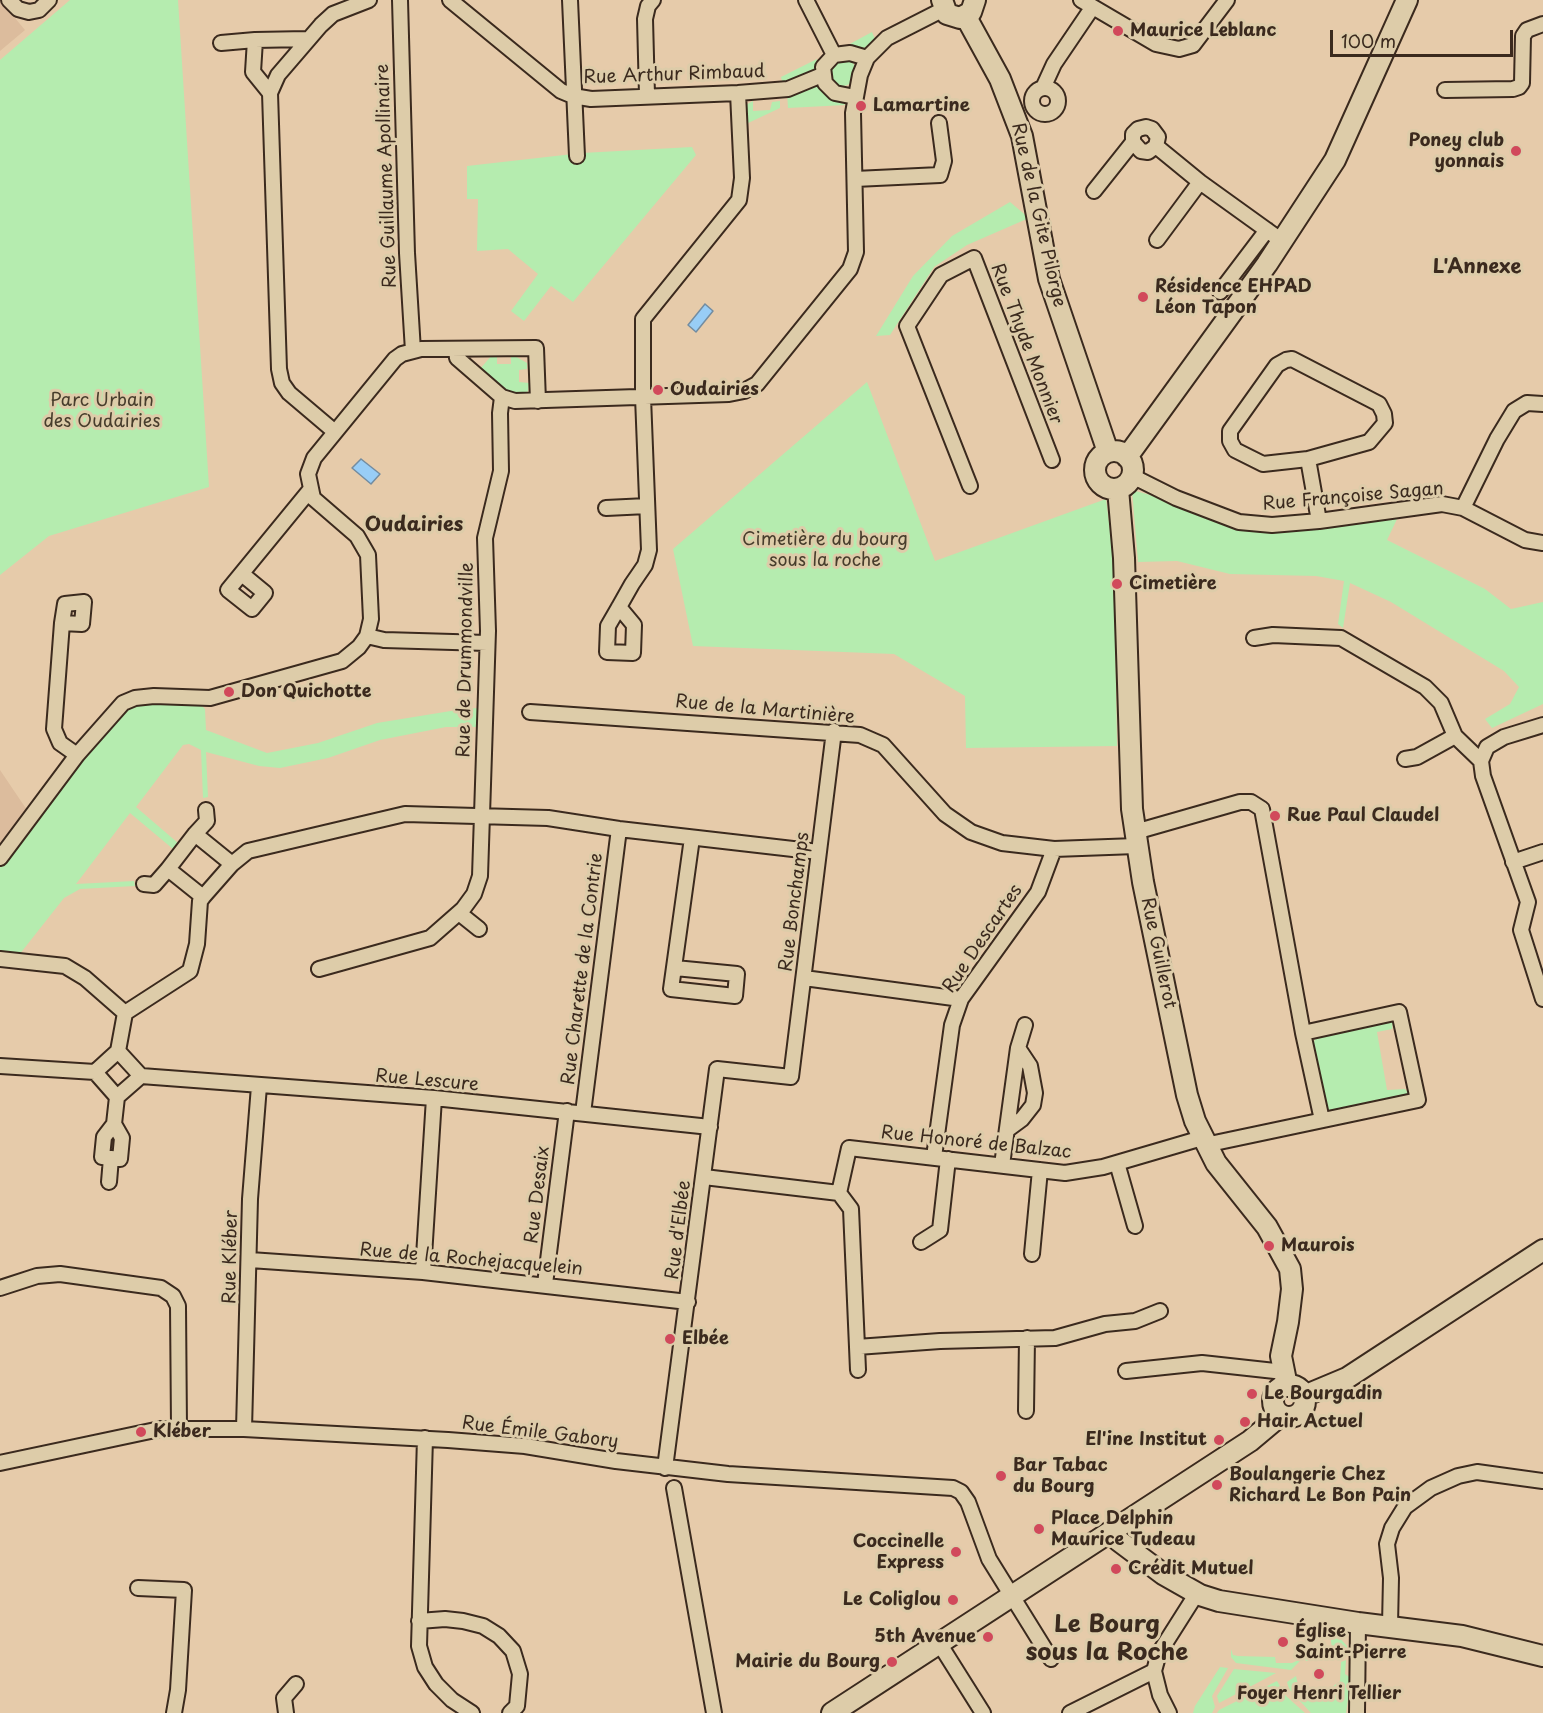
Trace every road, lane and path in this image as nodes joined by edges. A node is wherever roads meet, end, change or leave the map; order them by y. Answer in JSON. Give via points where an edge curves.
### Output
{"nodes":[{"id":1,"x":9,"y":0,"type":"edge"},
{"id":2,"x":49,"y":0,"type":"edge"},
{"id":3,"x":369,"y":0,"type":"edge"},
{"id":4,"x":400,"y":0,"type":"edge"},
{"id":5,"x":450,"y":0,"type":"edge"},
{"id":6,"x":570,"y":0,"type":"edge"},
{"id":7,"x":653,"y":0,"type":"edge"},
{"id":8,"x":806,"y":0,"type":"edge"},
{"id":9,"x":1227,"y":0,"type":"edge"},
{"id":10,"x":1407,"y":0,"type":"edge"},
{"id":11,"x":943,"y":4,"type":"edge"},
{"id":12,"x":1086,"y":4,"type":"edge"},
{"id":13,"x":970,"y":8,"type":"edge"},
{"id":14,"x":1543,"y":24,"type":"edge"},
{"id":15,"x":307,"y":39,"type":"junction"},
{"id":16,"x":255,"y":40,"type":"junction"},
{"id":17,"x":221,"y":42,"type":"dead end"},
{"id":18,"x":834,"y":55,"type":"junction"},
{"id":19,"x":867,"y":58,"type":"junction"},
{"id":20,"x":822,"y":75,"type":"junction"},
{"id":21,"x":1043,"y":88,"type":"dead end"},
{"id":22,"x":1445,"y":90,"type":"dead end"},
{"id":23,"x":270,"y":93,"type":"junction"},
{"id":24,"x":738,"y":93,"type":"junction"},
{"id":25,"x":647,"y":95,"type":"junction"},
{"id":26,"x":573,"y":96,"type":"junction"},
{"id":27,"x":855,"y":98,"type":"junction"},
{"id":28,"x":939,"y":123,"type":"dead end"},
{"id":29,"x":1133,"y":142,"type":"junction"},
{"id":30,"x":1156,"y":146,"type":"junction"},
{"id":31,"x":577,"y":156,"type":"dead end"},
{"id":32,"x":855,"y":179,"type":"junction"},
{"id":33,"x":1200,"y":182,"type":"junction"},
{"id":34,"x":1094,"y":191,"type":"dead end"},
{"id":35,"x":1274,"y":236,"type":"junction"},
{"id":36,"x":1157,"y":240,"type":"dead end"},
{"id":37,"x":1220,"y":292,"type":"dead end"},
{"id":38,"x":456,"y":350,"type":"junction"},
{"id":39,"x":413,"y":351,"type":"junction"},
{"id":40,"x":502,"y":397,"type":"junction"},
{"id":41,"x":643,"y":397,"type":"junction"},
{"id":42,"x":538,"y":401,"type":"junction"},
{"id":43,"x":1543,"y":404,"type":"edge"},
{"id":44,"x":335,"y":432,"type":"junction"},
{"id":45,"x":1308,"y":459,"type":"junction"},
{"id":46,"x":1052,"y":460,"type":"dead end"},
{"id":47,"x":1121,"y":468,"type":"junction"},
{"id":48,"x":970,"y":486,"type":"dead end"},
{"id":49,"x":310,"y":490,"type":"junction"},
{"id":50,"x":647,"y":506,"type":"junction"},
{"id":51,"x":606,"y":508,"type":"dead end"},
{"id":52,"x":1463,"y":508,"type":"junction"},
{"id":53,"x":1319,"y":521,"type":"junction"},
{"id":54,"x":1543,"y":543,"type":"edge"},
{"id":55,"x":242,"y":574,"type":"dead end"},
{"id":56,"x":619,"y":607,"type":"dead end"},
{"id":57,"x":62,"y":623,"type":"dead end"},
{"id":58,"x":367,"y":636,"type":"junction"},
{"id":59,"x":1254,"y":638,"type":"dead end"},
{"id":60,"x":487,"y":644,"type":"junction"},
{"id":61,"x":530,"y":712,"type":"dead end"},
{"id":62,"x":1543,"y":725,"type":"edge"},
{"id":63,"x":834,"y":731,"type":"junction"},
{"id":64,"x":1455,"y":736,"type":"junction"},
{"id":65,"x":77,"y":755,"type":"junction"},
{"id":66,"x":1405,"y":759,"type":"dead end"},
{"id":67,"x":1480,"y":761,"type":"junction"},
{"id":68,"x":206,"y":810,"type":"dead end"},
{"id":69,"x":480,"y":817,"type":"junction"},
{"id":70,"x":619,"y":829,"type":"junction"},
{"id":71,"x":195,"y":834,"type":"junction"},
{"id":72,"x":692,"y":838,"type":"junction"},
{"id":73,"x":1136,"y":839,"type":"junction"},
{"id":74,"x":1054,"y":849,"type":"junction"},
{"id":75,"x":819,"y":852,"type":"junction"},
{"id":76,"x":1543,"y":852,"type":"edge"},
{"id":77,"x":0,"y":858,"type":"edge"},
{"id":78,"x":237,"y":859,"type":"junction"},
{"id":79,"x":1513,"y":862,"type":"junction"},
{"id":80,"x":168,"y":869,"type":"junction"},
{"id":81,"x":144,"y":884,"type":"dead end"},
{"id":82,"x":203,"y":897,"type":"junction"},
{"id":83,"x":459,"y":913,"type":"junction"},
{"id":84,"x":478,"y":929,"type":"dead end"},
{"id":85,"x":0,"y":959,"type":"edge"},
{"id":86,"x":675,"y":968,"type":"dead end"},
{"id":87,"x":319,"y":969,"type":"dead end"},
{"id":88,"x":804,"y":978,"type":"junction"},
{"id":89,"x":961,"y":999,"type":"junction"},
{"id":90,"x":1543,"y":999,"type":"edge"},
{"id":91,"x":125,"y":1013,"type":"junction"},
{"id":92,"x":1025,"y":1025,"type":"dead end"},
{"id":93,"x":1303,"y":1033,"type":"junction"},
{"id":94,"x":1018,"y":1048,"type":"junction"},
{"id":95,"x":118,"y":1051,"type":"junction"},
{"id":96,"x":0,"y":1066,"type":"edge"},
{"id":97,"x":94,"y":1072,"type":"junction"},
{"id":98,"x":141,"y":1076,"type":"junction"},
{"id":99,"x":790,"y":1077,"type":"joint"},
{"id":100,"x":259,"y":1086,"type":"junction"},
{"id":101,"x":117,"y":1097,"type":"junction"},
{"id":102,"x":434,"y":1098,"type":"junction"},
{"id":103,"x":567,"y":1112,"type":"junction"},
{"id":104,"x":583,"y":1113,"type":"junction"},
{"id":105,"x":1322,"y":1120,"type":"junction"},
{"id":106,"x":710,"y":1127,"type":"junction"},
{"id":107,"x":1007,"y":1130,"type":"junction"},
{"id":108,"x":1204,"y":1141,"type":"junction"},
{"id":109,"x":941,"y":1158,"type":"junction"},
{"id":110,"x":1118,"y":1163,"type":"junction"},
{"id":111,"x":1002,"y":1165,"type":"junction"},
{"id":112,"x":1040,"y":1170,"type":"junction"},
{"id":113,"x":704,"y":1177,"type":"junction"},
{"id":114,"x":109,"y":1182,"type":"dead end"},
{"id":115,"x":839,"y":1193,"type":"junction"},
{"id":116,"x":1135,"y":1226,"type":"dead end"},
{"id":117,"x":921,"y":1242,"type":"dead end"},
{"id":118,"x":1543,"y":1250,"type":"edge"},
{"id":119,"x":1032,"y":1254,"type":"dead end"},
{"id":120,"x":250,"y":1260,"type":"junction"},
{"id":121,"x":423,"y":1272,"type":"junction"},
{"id":122,"x":545,"y":1284,"type":"junction"},
{"id":123,"x":0,"y":1288,"type":"edge"},
{"id":124,"x":688,"y":1302,"type":"junction"},
{"id":125,"x":1160,"y":1311,"type":"dead end"},
{"id":126,"x":1027,"y":1338,"type":"junction"},
{"id":127,"x":857,"y":1347,"type":"junction"},
{"id":128,"x":858,"y":1370,"type":"dead end"},
{"id":129,"x":1126,"y":1371,"type":"dead end"},
{"id":130,"x":1285,"y":1379,"type":"junction"},
{"id":131,"x":1304,"y":1396,"type":"junction"},
{"id":132,"x":1026,"y":1411,"type":"dead end"},
{"id":133,"x":1281,"y":1415,"type":"junction"},
{"id":134,"x":179,"y":1428,"type":"junction"},
{"id":135,"x":244,"y":1430,"type":"junction"},
{"id":136,"x":424,"y":1438,"type":"junction"},
{"id":137,"x":0,"y":1463,"type":"edge"},
{"id":138,"x":665,"y":1468,"type":"junction"},
{"id":139,"x":1543,"y":1480,"type":"edge"},
{"id":140,"x":674,"y":1488,"type":"dead end"},
{"id":141,"x":1111,"y":1532,"type":"junction"},
{"id":142,"x":138,"y":1588,"type":"dead end"},
{"id":143,"x":1197,"y":1593,"type":"junction"},
{"id":144,"x":1011,"y":1596,"type":"junction"},
{"id":145,"x":419,"y":1621,"type":"junction"},
{"id":146,"x":1358,"y":1623,"type":"junction"},
{"id":147,"x":1390,"y":1625,"type":"junction"},
{"id":148,"x":939,"y":1643,"type":"junction"},
{"id":149,"x":1543,"y":1656,"type":"edge"},
{"id":150,"x":1051,"y":1659,"type":"dead end"},
{"id":151,"x":1154,"y":1671,"type":"junction"},
{"id":152,"x":296,"y":1684,"type":"dead end"},
{"id":153,"x":174,"y":1713,"type":"edge"},
{"id":154,"x":286,"y":1713,"type":"edge"},
{"id":155,"x":472,"y":1713,"type":"edge"},
{"id":156,"x":510,"y":1713,"type":"edge"},
{"id":157,"x":714,"y":1713,"type":"edge"},
{"id":158,"x":832,"y":1713,"type":"edge"},
{"id":159,"x":983,"y":1713,"type":"edge"},
{"id":160,"x":1070,"y":1713,"type":"edge"},
{"id":161,"x":1169,"y":1713,"type":"edge"},
{"id":162,"x":1357,"y":1713,"type":"edge"}],
"edges":[{"from":1,"to":2,"type":"street","via":[[28,12],[39,10]]},
{"from":3,"to":15,"type":"street","via":[[333,14]]},
{"from":4,"to":39,"type":"street","name":"Rue Guillaume Apollinaire"},
{"from":5,"to":26,"type":"street","name":"Rue Arthur Rimbaud","via":[[561,91]]},
{"from":6,"to":26,"type":"street"},
{"from":7,"to":25,"type":"street","via":[[645,19]]},
{"from":8,"to":18,"type":"street"},
{"from":9,"to":12,"type":"street","via":[[1192,45],[1179,49],[1156,44]]},
{"from":10,"to":35,"type":"street","via":[[1335,160]]},
{"from":11,"to":13,"type":"street","via":[[953,17]]},
{"from":11,"to":19,"type":"street","via":[[887,38]]},
{"from":12,"to":21,"type":"street"},
{"from":13,"to":47,"type":"street","name":"Rue de la Gite Pilorge","via":[[1022,136],[1049,279]]},
{"from":14,"to":22,"type":"street","via":[[1527,30],[1523,36],[1519,87]]},
{"from":15,"to":16,"type":"street"},
{"from":15,"to":23,"type":"street","via":[[278,75]]},
{"from":16,"to":17,"type":"street"},
{"from":16,"to":23,"type":"street","via":[[253,72]]},
{"from":18,"to":19,"type":"street","via":[[850,53]]},
{"from":18,"to":20,"type":"street"},
{"from":19,"to":27,"type":"street"},
{"from":20,"to":24,"type":"street","name":"Rue Arthur Rimbaud","via":[[788,89]]},
{"from":20,"to":27,"type":"street","via":[[835,93]]},
{"from":23,"to":44,"type":"street","via":[[279,369],[289,393]]},
{"from":24,"to":25,"type":"street","name":"Rue Arthur Rimbaud"},
{"from":24,"to":41,"type":"street","via":[[740,200],[643,319]]},
{"from":25,"to":26,"type":"street","name":"Rue Arthur Rimbaud","via":[[591,99]]},
{"from":26,"to":31,"type":"street"},
{"from":27,"to":32,"type":"street"},
{"from":28,"to":32,"type":"street","via":[[944,161],[940,175]]},
{"from":29,"to":30,"type":"street","via":[[1141,151],[1148,152]]},
{"from":29,"to":30,"type":"street","via":[[1133,134],[1146,127],[1156,132]]},
{"from":29,"to":34,"type":"street"},
{"from":30,"to":33,"type":"street"},
{"from":32,"to":41,"type":"street","via":[[856,252],[850,269],[758,384],[729,394]]},
{"from":33,"to":35,"type":"street"},
{"from":33,"to":36,"type":"street"},
{"from":35,"to":37,"type":"street"},
{"from":35,"to":47,"type":"street"},
{"from":38,"to":39,"type":"street"},
{"from":38,"to":40,"type":"street","via":[[457,358]]},
{"from":38,"to":42,"type":"street","via":[[536,348]]},
{"from":39,"to":44,"type":"street","via":[[395,359]]},
{"from":40,"to":42,"type":"street"},
{"from":40,"to":60,"type":"street","name":"Rue de Drummondville","via":[[501,471],[485,538]]},
{"from":41,"to":42,"type":"street"},
{"from":41,"to":50,"type":"street"},
{"from":43,"to":52,"type":"street","via":[[1527,403],[1514,411]]},
{"from":44,"to":49,"type":"street","via":[[314,459],[308,474]]},
{"from":45,"to":45,"type":"street","via":[[1369,442],[1385,423],[1384,414],[1379,405],[1292,359],[1286,360],[1277,365],[1230,431],[1230,441],[1235,450],[1263,464]]},
{"from":45,"to":53,"type":"street"},
{"from":46,"to":48,"type":"street","name":"Rue Thyde Monnier","via":[[974,258],[941,275],[907,326]]},
{"from":47,"to":53,"type":"street","name":"Rue Françoise Sagan","via":[[1176,498],[1239,522],[1272,525]]},
{"from":47,"to":73,"type":"street","name":"Rue Guillerot"},
{"from":49,"to":55,"type":"street"},
{"from":49,"to":58,"type":"street","via":[[313,498],[357,536],[368,555],[372,619]]},
{"from":50,"to":51,"type":"street"},
{"from":50,"to":56,"type":"street","via":[[647,559]]},
{"from":52,"to":53,"type":"street","name":"Rue Françoise Sagan","via":[[1442,504],[1416,506]]},
{"from":52,"to":54,"type":"street","name":"Rue Françoise Sagan","via":[[1525,540]]},
{"from":57,"to":65,"type":"street","via":[[54,729],[60,743]]},
{"from":58,"to":60,"type":"street"},
{"from":58,"to":65,"type":"street","via":[[342,661],[210,698],[135,698],[123,703]]},
{"from":59,"to":64,"type":"street","via":[[1341,638],[1425,687],[1441,702]]},
{"from":60,"to":69,"type":"street","name":"Rue de Drummondville"},
{"from":61,"to":63,"type":"street","name":"Rue de la Martinière"},
{"from":62,"to":67,"type":"street","via":[[1504,737],[1487,747]]},
{"from":63,"to":74,"type":"street","name":"Rue de la Martinière","via":[[860,735],[883,745],[958,825],[1002,843]]},
{"from":63,"to":75,"type":"street","name":"Rue Bonchamps"},
{"from":64,"to":66,"type":"street","via":[[1418,757]]},
{"from":64,"to":67,"type":"street"},
{"from":65,"to":77,"type":"street"},
{"from":67,"to":79,"type":"street"},
{"from":68,"to":71,"type":"street","via":[[207,821]]},
{"from":69,"to":70,"type":"street","via":[[548,818]]},
{"from":69,"to":78,"type":"street","via":[[405,814],[248,851]]},
{"from":69,"to":83,"type":"street","name":"Rue de Drummondville","via":[[480,876],[474,894]]},
{"from":70,"to":72,"type":"street"},
{"from":70,"to":104,"type":"street","name":"Rue Charette de la Contrie"},
{"from":71,"to":78,"type":"street"},
{"from":71,"to":80,"type":"street"},
{"from":72,"to":75,"type":"street"},
{"from":72,"to":86,"type":"street"},
{"from":73,"to":74,"type":"street","name":"Rue de la Martinière"},
{"from":73,"to":93,"type":"street","via":[[1240,802],[1251,802],[1262,809]]},
{"from":73,"to":108,"type":"street","name":"Rue Guillerot","via":[[1187,1095]]},
{"from":74,"to":89,"type":"street","name":"Rue Descartes","via":[[1038,892]]},
{"from":75,"to":88,"type":"street","name":"Rue Bonchamps"},
{"from":76,"to":79,"type":"street"},
{"from":78,"to":82,"type":"street"},
{"from":79,"to":90,"type":"street","via":[[1528,902],[1521,930]]},
{"from":80,"to":81,"type":"street","via":[[154,885]]},
{"from":80,"to":82,"type":"street"},
{"from":82,"to":91,"type":"street","via":[[190,971]]},
{"from":83,"to":84,"type":"street"},
{"from":83,"to":87,"type":"street","name":"Rue de Drummondville","via":[[430,938]]},
{"from":85,"to":91,"type":"street","via":[[65,966]]},
{"from":88,"to":89,"type":"street"},
{"from":88,"to":99,"type":"street","name":"Rue Bonchamps"},
{"from":89,"to":109,"type":"street","name":"Rue Descartes","via":[[952,1025]]},
{"from":91,"to":95,"type":"street"},
{"from":92,"to":94,"type":"street"},
{"from":93,"to":105,"type":"street"},
{"from":93,"to":105,"type":"street","name":"Rue Honoré de Balzac","via":[[1399,1012],[1418,1100]]},
{"from":94,"to":107,"type":"street"},
{"from":94,"to":107,"type":"street","via":[[1030,1066],[1035,1093],[1033,1105]]},
{"from":95,"to":97,"type":"street"},
{"from":95,"to":98,"type":"street"},
{"from":96,"to":97,"type":"street"},
{"from":97,"to":101,"type":"street"},
{"from":98,"to":100,"type":"street","name":"Rue Lescure"},
{"from":98,"to":101,"type":"street"},
{"from":99,"to":106,"type":"street","name":"Rue d'Elbée","via":[[717,1069]]},
{"from":100,"to":102,"type":"street","name":"Rue Lescure"},
{"from":100,"to":120,"type":"street","name":"Rue Kléber","via":[[250,1199]]},
{"from":101,"to":114,"type":"street","via":[[114,1124],[104,1137],[102,1157],[111,1158]]},
{"from":102,"to":103,"type":"street","name":"Rue Lescure"},
{"from":102,"to":121,"type":"street"},
{"from":103,"to":104,"type":"street","name":"Rue Lescure"},
{"from":103,"to":122,"type":"street","name":"Rue Desaix"},
{"from":104,"to":106,"type":"street","name":"Rue Lescure"},
{"from":105,"to":108,"type":"street","name":"Rue Honoré de Balzac"},
{"from":106,"to":113,"type":"street","name":"Rue d'Elbée"},
{"from":107,"to":111,"type":"street"},
{"from":108,"to":110,"type":"street","name":"Rue Honoré de Balzac"},
{"from":108,"to":130,"type":"street","name":"Rue Guillerot","via":[[1232,1185],[1267,1227],[1290,1269],[1292,1289],[1281,1356]]},
{"from":109,"to":111,"type":"street","name":"Rue Honoré de Balzac"},
{"from":109,"to":115,"type":"street","name":"Rue Honoré de Balzac","via":[[849,1148]]},
{"from":109,"to":117,"type":"street","name":"Rue Descartes","via":[[940,1230]]},
{"from":110,"to":112,"type":"street","name":"Rue Honoré de Balzac","via":[[1083,1172]]},
{"from":110,"to":116,"type":"street"},
{"from":111,"to":112,"type":"street","name":"Rue Honoré de Balzac"},
{"from":112,"to":119,"type":"street"},
{"from":113,"to":115,"type":"street"},
{"from":113,"to":124,"type":"street","name":"Rue d'Elbée"},
{"from":115,"to":127,"type":"street","via":[[851,1209]]},
{"from":118,"to":131,"type":"street","via":[[1347,1378]]},
{"from":120,"to":121,"type":"street","name":"Rue de la Rochejacquelein"},
{"from":120,"to":135,"type":"street","name":"Rue Kléber"},
{"from":121,"to":122,"type":"street","name":"Rue de la Rochejacquelein"},
{"from":122,"to":124,"type":"street","name":"Rue de la Rochejacquelein"},
{"from":123,"to":134,"type":"street","via":[[37,1276],[60,1274],[161,1288],[173,1296],[178,1306]]},
{"from":124,"to":138,"type":"street","name":"Rue d'Elbée"},
{"from":125,"to":126,"type":"street","via":[[1136,1321],[1105,1324],[1062,1337]]},
{"from":126,"to":127,"type":"street"},
{"from":126,"to":132,"type":"street"},
{"from":127,"to":128,"type":"street"},
{"from":129,"to":130,"type":"street","via":[[1202,1363]]},
{"from":130,"to":131,"type":"street"},
{"from":130,"to":133,"type":"street","via":[[1274,1395],[1274,1406]]},
{"from":131,"to":133,"type":"street","via":[[1304,1407],[1297,1415]]},
{"from":133,"to":141,"type":"street","via":[[1257,1437]]},
{"from":134,"to":135,"type":"street","name":"Rue Émile Gabory"},
{"from":134,"to":137,"type":"street","name":"Rue Émile Gabory","via":[[124,1435]]},
{"from":135,"to":136,"type":"street","name":"Rue Émile Gabory"},
{"from":136,"to":138,"type":"street","name":"Rue Émile Gabory","via":[[525,1446]]},
{"from":136,"to":145,"type":"street"},
{"from":138,"to":144,"type":"street","name":"Rue Émile Gabory","via":[[953,1488],[968,1502],[989,1559]]},
{"from":139,"to":147,"type":"street","via":[[1477,1472],[1431,1488],[1405,1506],[1387,1544]]},
{"from":140,"to":157,"type":"street"},
{"from":141,"to":143,"type":"street","via":[[1163,1574]]},
{"from":141,"to":144,"type":"street"},
{"from":142,"to":153,"type":"street","via":[[184,1590]]},
{"from":143,"to":146,"type":"street","via":[[1219,1601]]},
{"from":143,"to":151,"type":"street","via":[[1159,1653]]},
{"from":144,"to":148,"type":"street"},
{"from":144,"to":150,"type":"street","name":"Rue Émile Gabory"},
{"from":145,"to":155,"type":"street","via":[[419,1646],[425,1667],[452,1700]]},
{"from":145,"to":156,"type":"street","via":[[463,1621],[483,1626],[499,1636],[513,1651],[520,1674],[517,1706]]},
{"from":146,"to":147,"type":"street"},
{"from":146,"to":162,"type":"street"},
{"from":147,"to":149,"type":"street","via":[[1462,1636]]},
{"from":148,"to":158,"type":"street"},
{"from":148,"to":159,"type":"street"},
{"from":151,"to":160,"type":"street"},
{"from":151,"to":161,"type":"street"},
{"from":152,"to":154,"type":"street","via":[[284,1698]]}]}
